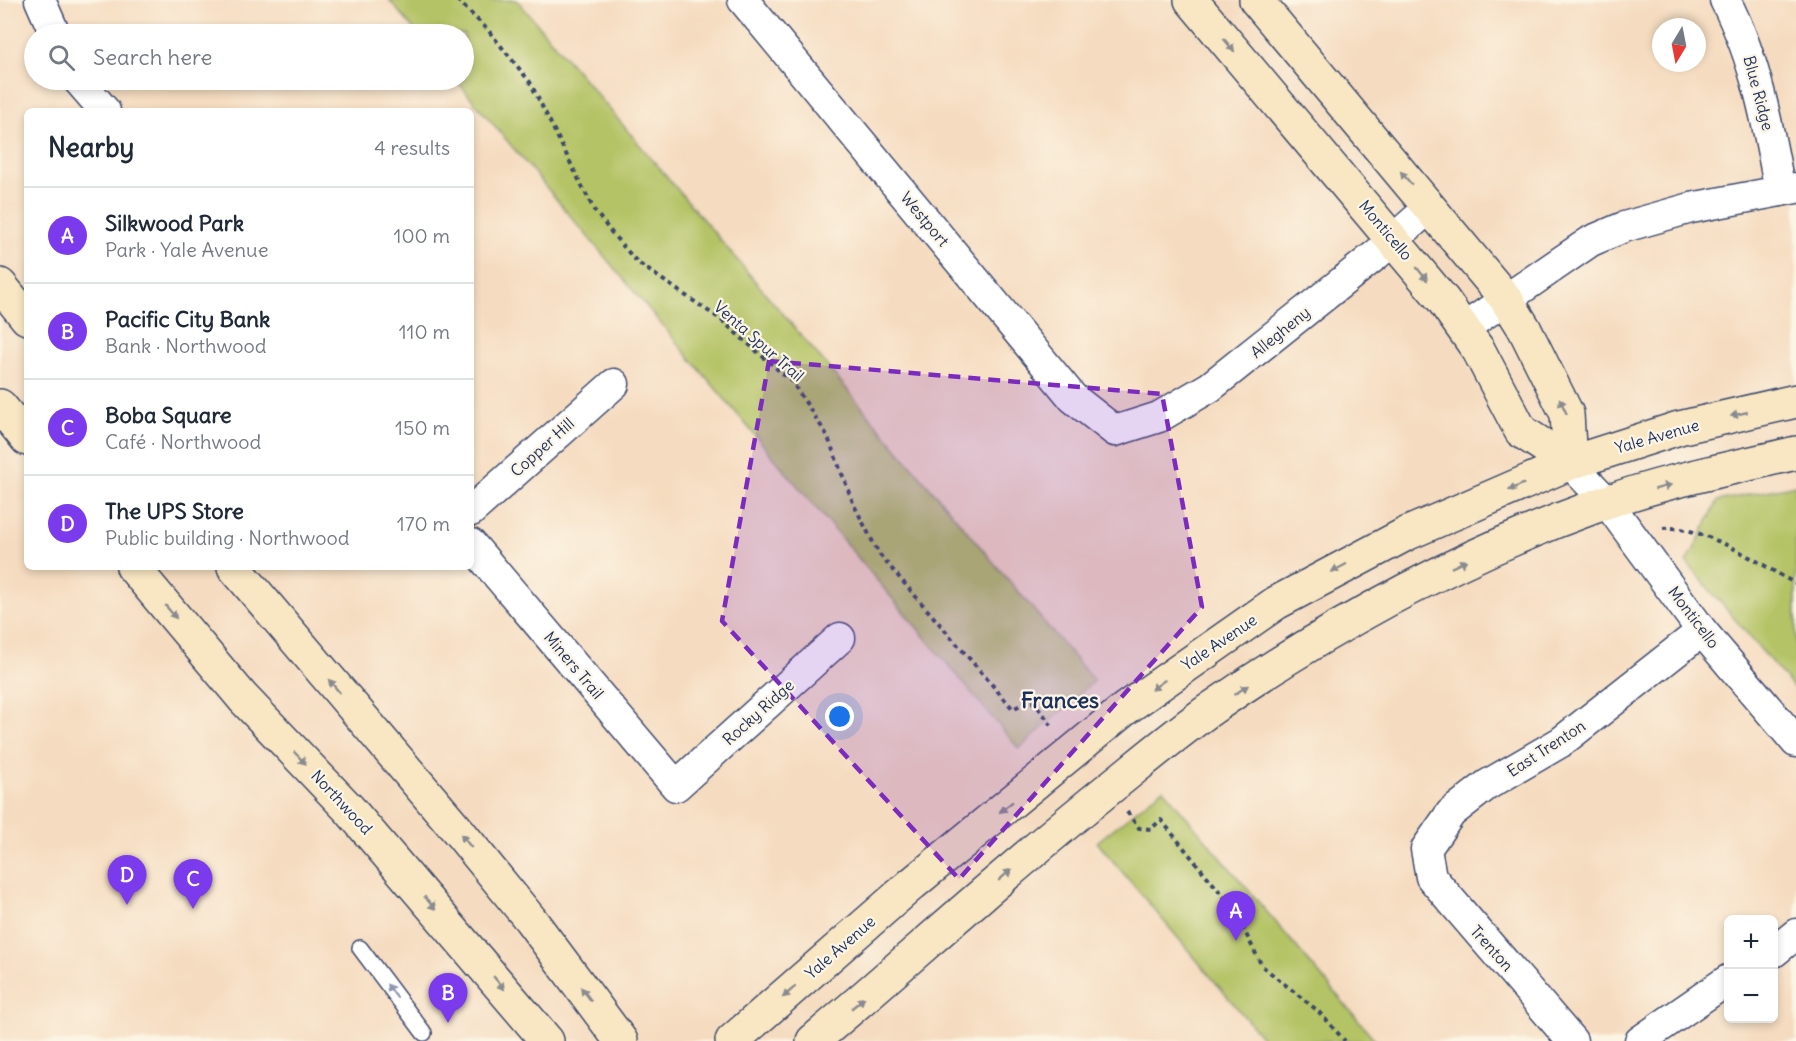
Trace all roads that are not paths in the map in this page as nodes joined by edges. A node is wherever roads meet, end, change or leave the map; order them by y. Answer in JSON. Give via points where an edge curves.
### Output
{"nodes":[{"id":1,"x":40,"y":0,"type":"edge"},
{"id":2,"x":743,"y":0,"type":"edge"},
{"id":3,"x":1191,"y":0,"type":"edge"},
{"id":4,"x":1256,"y":0,"type":"edge"},
{"id":5,"x":1725,"y":0,"type":"edge"},
{"id":6,"x":51,"y":24,"type":"edge"},
{"id":7,"x":87,"y":90,"type":"edge"},
{"id":8,"x":102,"y":108,"type":"edge"},
{"id":9,"x":1788,"y":189,"type":"edge"},
{"id":10,"x":1430,"y":207,"type":"junction"},
{"id":11,"x":1394,"y":240,"type":"junction"},
{"id":12,"x":0,"y":285,"type":"edge"},
{"id":13,"x":1506,"y":299,"type":"junction"},
{"id":14,"x":24,"y":314,"type":"edge"},
{"id":15,"x":1464,"y":328,"type":"junction"},
{"id":16,"x":614,"y":384,"type":"dead end"},
{"id":17,"x":1796,"y":401,"type":"edge"},
{"id":18,"x":0,"y":406,"type":"edge"},
{"id":19,"x":1114,"y":431,"type":"joint"},
{"id":20,"x":24,"y":435,"type":"edge"},
{"id":21,"x":1796,"y":453,"type":"edge"},
{"id":22,"x":1570,"y":464,"type":"junction"},
{"id":23,"x":1607,"y":502,"type":"junction"},
{"id":24,"x":474,"y":508,"type":"edge"},
{"id":25,"x":474,"y":548,"type":"edge"},
{"id":26,"x":136,"y":570,"type":"edge"},
{"id":27,"x":237,"y":570,"type":"edge"},
{"id":28,"x":1702,"y":631,"type":"junction"},
{"id":29,"x":840,"y":638,"type":"dead end"},
{"id":30,"x":1796,"y":742,"type":"edge"},
{"id":31,"x":676,"y":786,"type":"joint"},
{"id":32,"x":1426,"y":849,"type":"joint"},
{"id":33,"x":1796,"y":934,"type":"edge"},
{"id":34,"x":360,"y":948,"type":"dead end"},
{"id":35,"x":1778,"y":948,"type":"edge"},
{"id":36,"x":1724,"y":983,"type":"edge"},
{"id":37,"x":424,"y":1033,"type":"dead end"},
{"id":38,"x":547,"y":1041,"type":"edge"},
{"id":39,"x":621,"y":1041,"type":"edge"},
{"id":40,"x":732,"y":1041,"type":"edge"},
{"id":41,"x":813,"y":1041,"type":"edge"},
{"id":42,"x":1572,"y":1041,"type":"edge"},
{"id":43,"x":1640,"y":1041,"type":"edge"}],
"edges":[{"from":1,"to":6,"type":"street"},
{"from":2,"to":19,"type":"street","name":"Westport","via":[[1073,398]]},
{"from":3,"to":11,"type":"street","name":"Monticello","one_way":true},
{"from":10,"to":4,"type":"street","one_way":true},
{"from":5,"to":9,"type":"street","name":"Blue Ridge","via":[[1741,31]]},
{"from":7,"to":8,"type":"street"},
{"from":9,"to":13,"type":"street","via":[[1624,226],[1591,241]]},
{"from":10,"to":11,"type":"street","name":"Allegheny"},
{"from":10,"to":13,"type":"street"},
{"from":11,"to":15,"type":"street","name":"Monticello","one_way":true},
{"from":11,"to":19,"type":"street","name":"Allegheny","via":[[1210,387],[1159,417]]},
{"from":12,"to":14,"type":"street"},
{"from":13,"to":15,"type":"street"},
{"from":22,"to":13,"type":"street","one_way":true,"via":[[1567,414]]},
{"from":15,"to":22,"type":"street","name":"Monticello","via":[[1521,431]]},
{"from":16,"to":24,"type":"street","name":"Copper Hill"},
{"from":17,"to":22,"type":"street","name":"Yale Avenue","one_way":true,"via":[[1679,428]]},
{"from":18,"to":20,"type":"street"},
{"from":23,"to":21,"type":"street","one_way":true},
{"from":22,"to":23,"type":"street","name":"Monticello"},
{"from":22,"to":40,"type":"street","name":"Yale Avenue","one_way":true,"via":[[1406,534],[1276,603],[1126,708],[912,884]]},
{"from":23,"to":28,"type":"street","name":"Monticello"},
{"from":41,"to":23,"type":"street","one_way":true,"via":[[1107,790],[1211,709],[1290,657],[1407,590],[1493,547]]},
{"from":25,"to":31,"type":"street","name":"Miners Trail"},
{"from":26,"to":38,"type":"street","name":"Northwood","one_way":true,"via":[[243,698],[349,809]]},
{"from":39,"to":27,"type":"street","one_way":true,"via":[[488,867]]},
{"from":28,"to":30,"type":"street","name":"Monticello"},
{"from":28,"to":32,"type":"street","name":"East Trenton","via":[[1562,742],[1487,785],[1451,813]]},
{"from":29,"to":31,"type":"street","name":"Rocky Ridge"},
{"from":32,"to":42,"type":"street","name":"Trenton","via":[[1431,877]]},
{"from":33,"to":35,"type":"street"},
{"from":37,"to":34,"type":"lane","one_way":true},
{"from":36,"to":43,"type":"street"}]}
